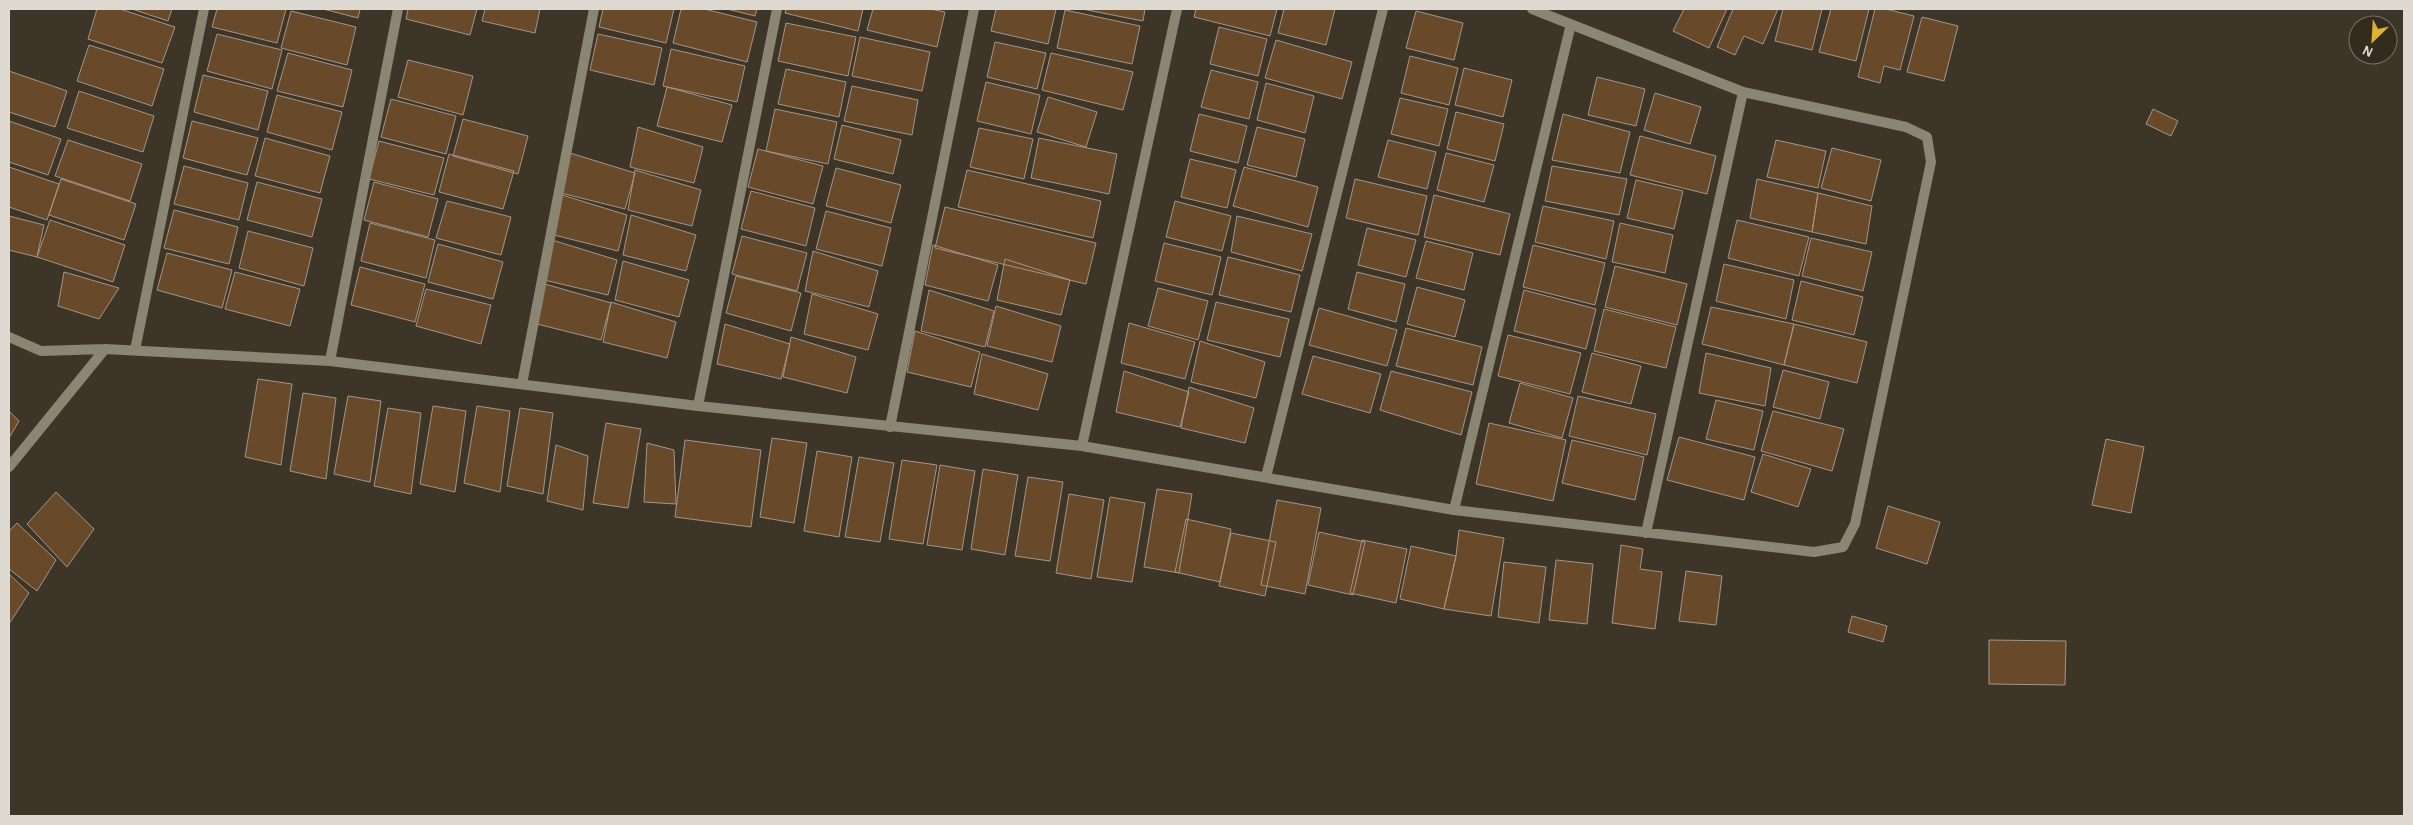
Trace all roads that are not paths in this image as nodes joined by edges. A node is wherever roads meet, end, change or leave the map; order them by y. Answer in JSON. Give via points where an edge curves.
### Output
{"nodes":[{"id":1,"x":204,"y":9,"type":"edge"},
{"id":2,"x":398,"y":9,"type":"edge"},
{"id":3,"x":594,"y":9,"type":"edge"},
{"id":4,"x":777,"y":9,"type":"edge"},
{"id":5,"x":974,"y":9,"type":"edge"},
{"id":6,"x":1178,"y":9,"type":"edge"},
{"id":7,"x":1384,"y":9,"type":"edge"},
{"id":8,"x":1532,"y":9,"type":"edge"},
{"id":9,"x":1571,"y":24,"type":"junction"},
{"id":10,"x":1743,"y":92,"type":"junction"},
{"id":11,"x":9,"y":338,"type":"edge"},
{"id":12,"x":105,"y":349,"type":"junction"},
{"id":13,"x":135,"y":350,"type":"junction"},
{"id":14,"x":330,"y":361,"type":"junction"},
{"id":15,"x":522,"y":384,"type":"junction"},
{"id":16,"x":698,"y":406,"type":"junction"},
{"id":17,"x":890,"y":427,"type":"junction"},
{"id":18,"x":1082,"y":446,"type":"junction"},
{"id":19,"x":9,"y":467,"type":"edge"},
{"id":20,"x":1266,"y":477,"type":"junction"},
{"id":21,"x":1454,"y":510,"type":"junction"},
{"id":22,"x":1646,"y":533,"type":"junction"}],
"edges":[{"from":1,"to":13,"type":"street"},
{"from":2,"to":14,"type":"street"},
{"from":3,"to":15,"type":"street"},
{"from":4,"to":16,"type":"street"},
{"from":5,"to":17,"type":"street"},
{"from":6,"to":18,"type":"street"},
{"from":7,"to":20,"type":"street"},
{"from":8,"to":9,"type":"street"},
{"from":9,"to":10,"type":"street"},
{"from":9,"to":21,"type":"street"},
{"from":10,"to":22,"type":"street"},
{"from":10,"to":22,"type":"street","via":[[1906,127],[1927,137],[1931,162],[1856,524],[1843,546],[1814,552]]},
{"from":11,"to":12,"type":"street","via":[[41,352]]},
{"from":12,"to":13,"type":"street"},
{"from":12,"to":19,"type":"street"},
{"from":13,"to":14,"type":"street"},
{"from":14,"to":15,"type":"street"},
{"from":15,"to":16,"type":"street"},
{"from":16,"to":17,"type":"street"},
{"from":17,"to":18,"type":"street"},
{"from":18,"to":20,"type":"street"},
{"from":20,"to":21,"type":"street"},
{"from":21,"to":22,"type":"street"}]}
